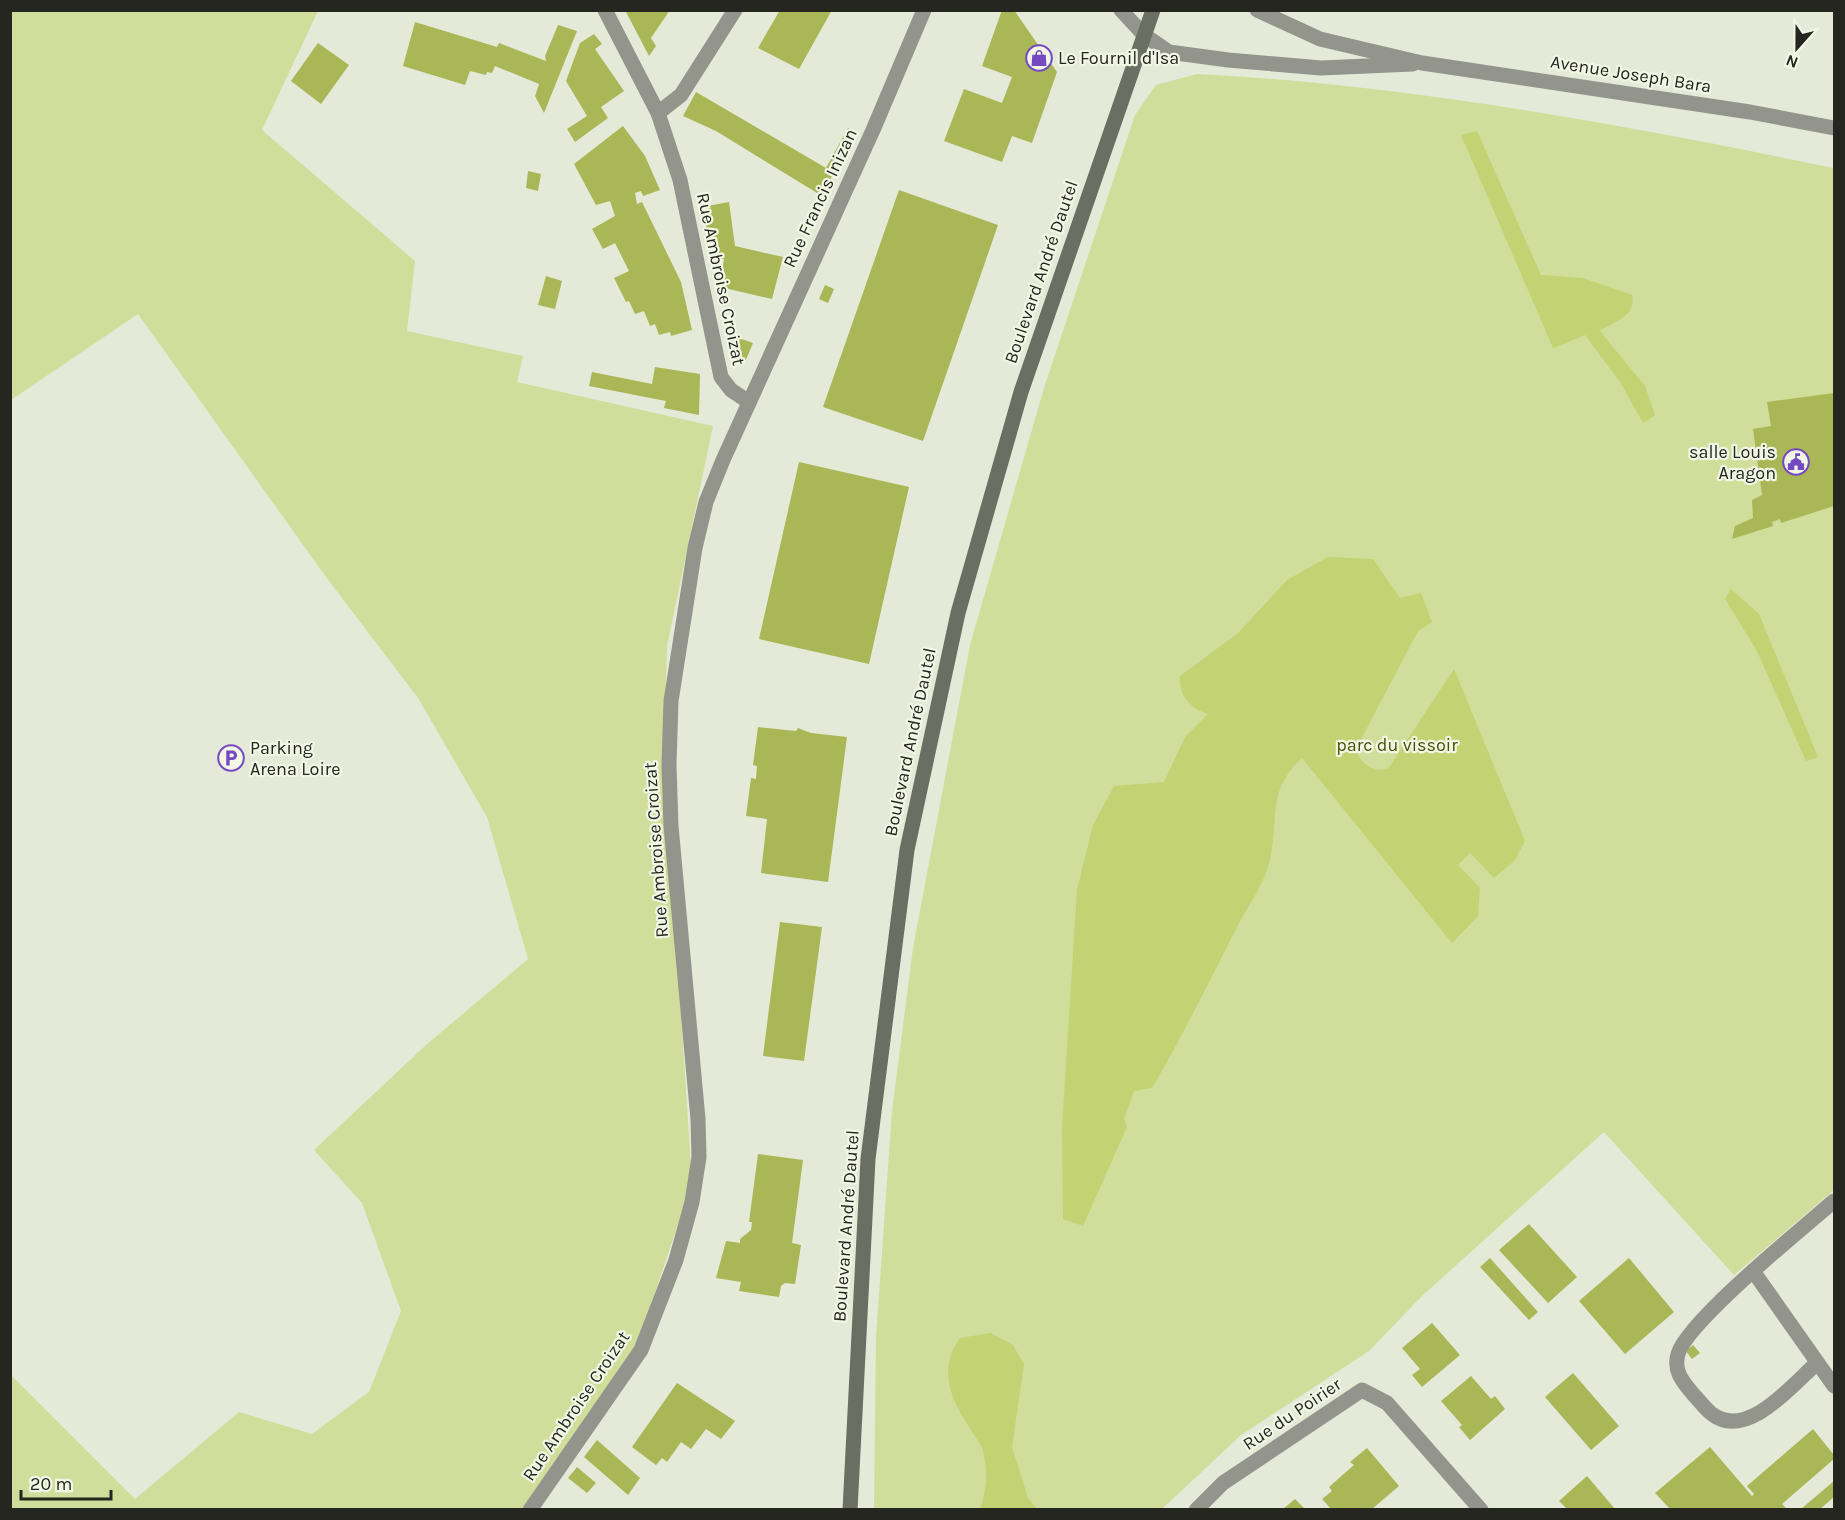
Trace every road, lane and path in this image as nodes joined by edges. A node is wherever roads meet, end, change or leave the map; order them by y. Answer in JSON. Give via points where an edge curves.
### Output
{"nodes":[{"id":1,"x":605,"y":10,"type":"edge"},
{"id":2,"x":735,"y":10,"type":"edge"},
{"id":3,"x":924,"y":10,"type":"edge"},
{"id":4,"x":1121,"y":10,"type":"edge"},
{"id":5,"x":1153,"y":10,"type":"edge"},
{"id":6,"x":1257,"y":10,"type":"edge"},
{"id":7,"x":1144,"y":35,"type":"junction"},
{"id":8,"x":1422,"y":63,"type":"junction"},
{"id":9,"x":658,"y":113,"type":"junction"},
{"id":10,"x":1834,"y":128,"type":"edge"},
{"id":11,"x":749,"y":402,"type":"junction"},
{"id":12,"x":1834,"y":1201,"type":"edge"},
{"id":13,"x":1753,"y":1271,"type":"junction"},
{"id":14,"x":1817,"y":1363,"type":"junction"},
{"id":15,"x":1834,"y":1386,"type":"edge"},
{"id":16,"x":530,"y":1509,"type":"edge"},
{"id":17,"x":850,"y":1509,"type":"edge"},
{"id":18,"x":1196,"y":1509,"type":"edge"},
{"id":19,"x":1481,"y":1509,"type":"edge"}],
"edges":[{"from":1,"to":9,"type":"street","name":"Rue Ambroise Croizat"},
{"from":2,"to":9,"type":"street","via":[[681,94]]},
{"from":3,"to":11,"type":"street","name":"Rue Francis Inizan"},
{"from":4,"to":7,"type":"street"},
{"from":5,"to":7,"type":"main road","name":"Boulevard André Dautel"},
{"from":6,"to":8,"type":"street","name":"Avenue Joseph Bara","via":[[1320,39]]},
{"from":7,"to":8,"type":"street","name":"Avenue Joseph Bara","via":[[1170,52],[1228,60],[1321,68]]},
{"from":7,"to":17,"type":"main road","name":"Boulevard André Dautel","via":[[1021,392],[958,613],[907,849],[868,1160]]},
{"from":8,"to":10,"type":"street","name":"Avenue Joseph Bara"},
{"from":9,"to":11,"type":"street","name":"Rue Ambroise Croizat","via":[[680,180],[721,377],[730,390]]},
{"from":11,"to":16,"type":"street","name":"Rue Ambroise Croizat","via":[[706,502],[671,701],[671,826],[698,1119],[699,1157],[692,1203],[676,1260],[641,1350]]},
{"from":12,"to":13,"type":"street"},
{"from":13,"to":14,"type":"street"},
{"from":13,"to":14,"type":"street","via":[[1688,1336],[1678,1353],[1677,1368],[1682,1382],[1713,1415],[1739,1422],[1754,1418]]},
{"from":14,"to":15,"type":"street"},
{"from":18,"to":19,"type":"street","name":"Rue du Poirier","via":[[1223,1483],[1362,1390],[1387,1403]]}]}
